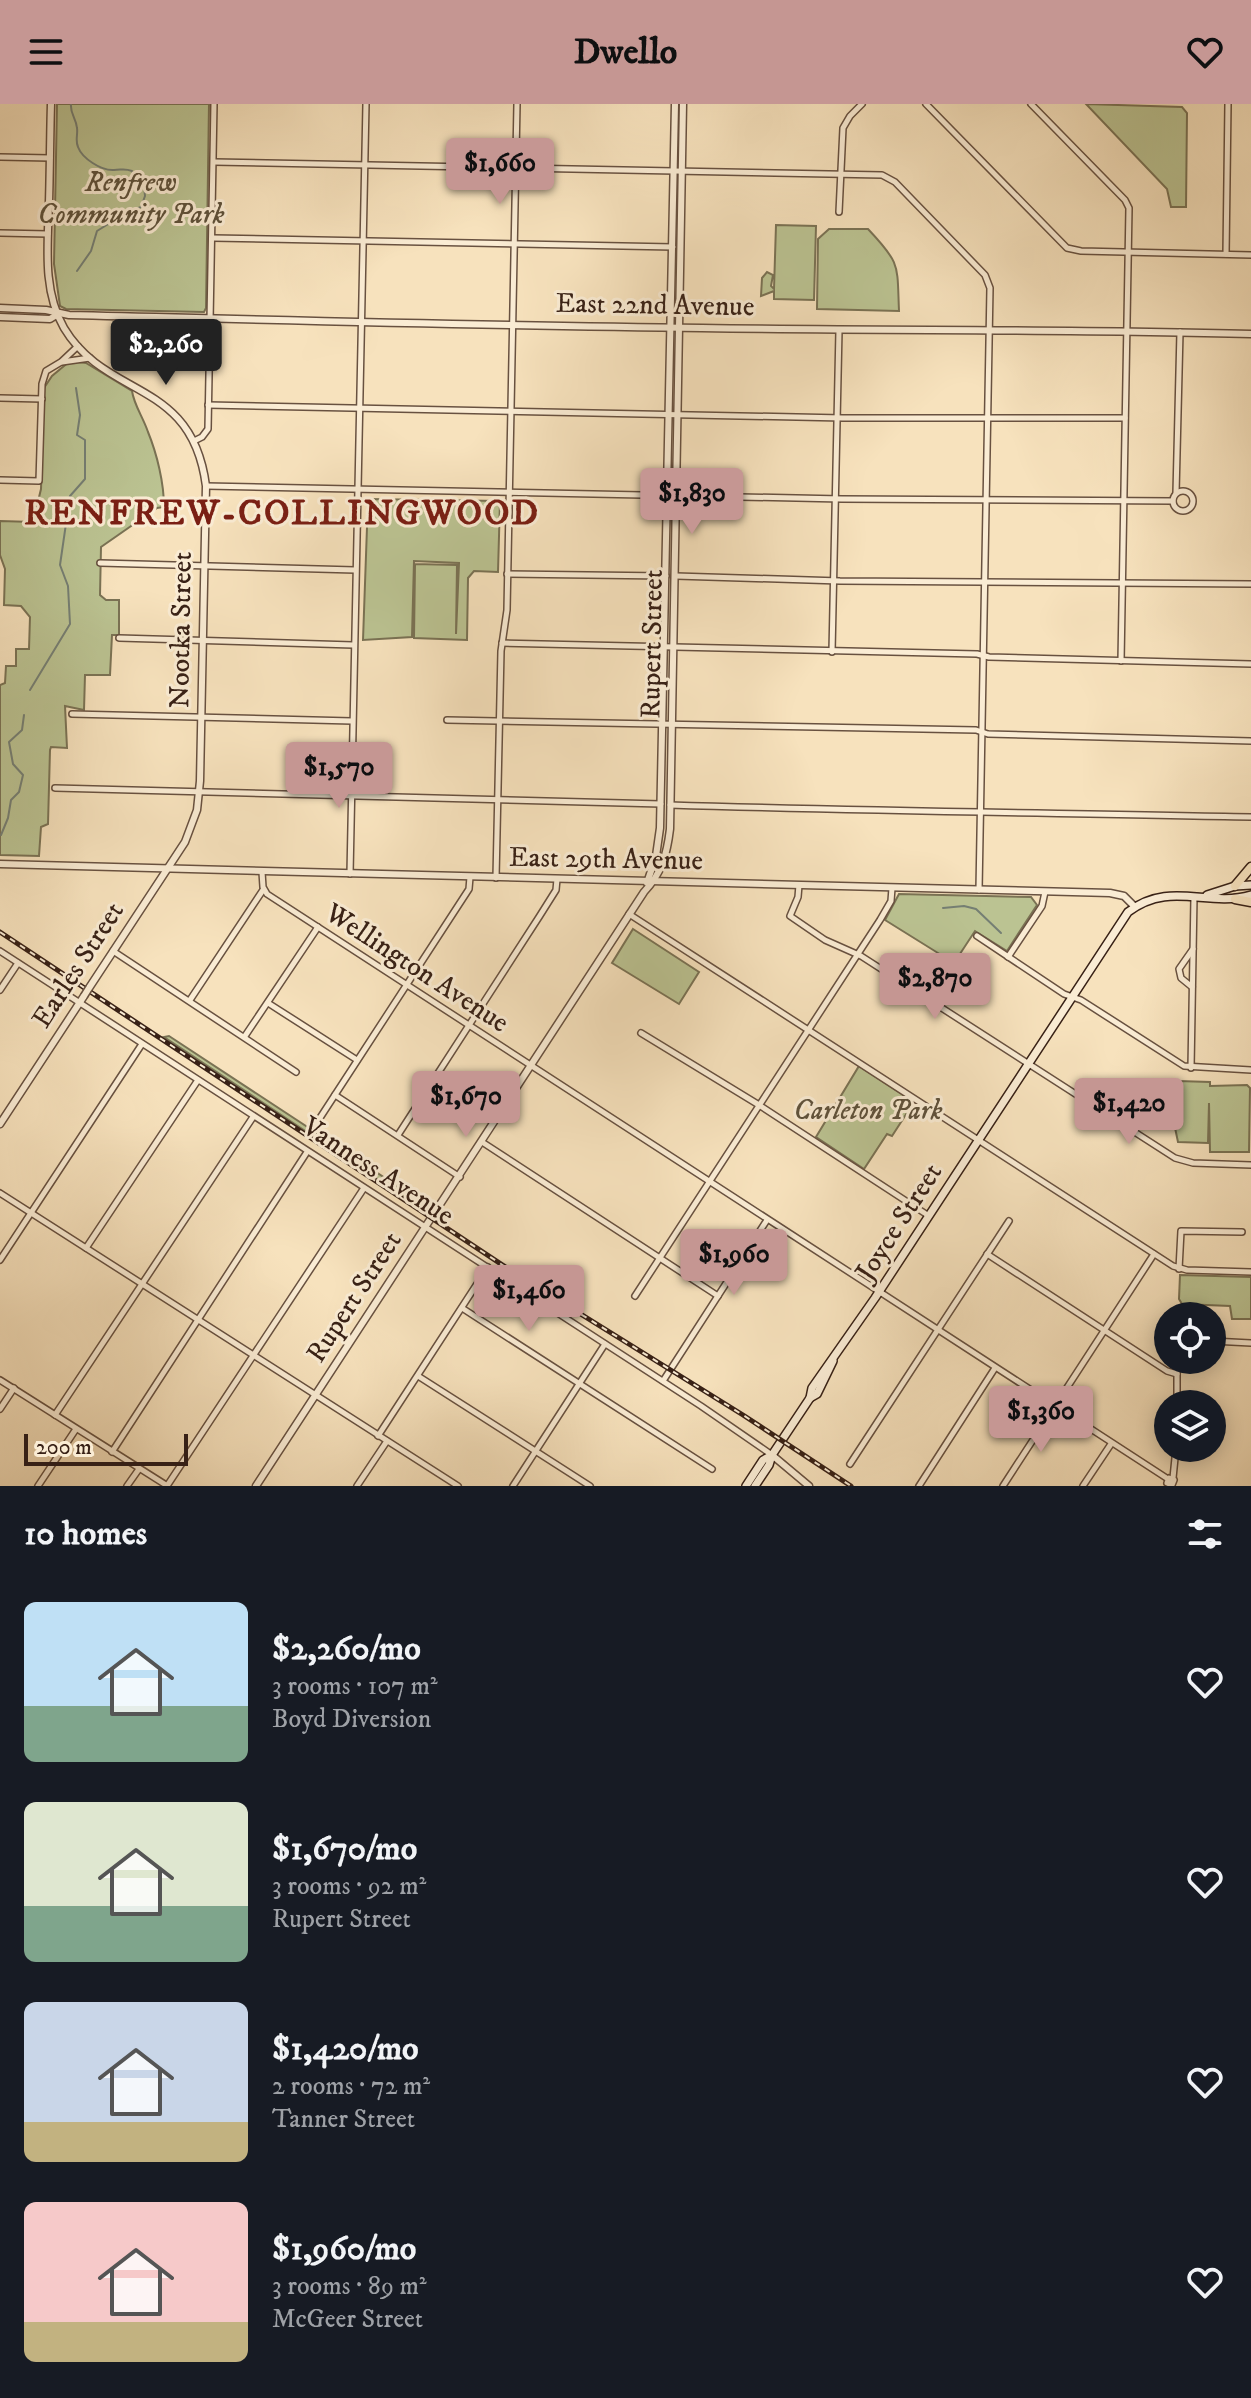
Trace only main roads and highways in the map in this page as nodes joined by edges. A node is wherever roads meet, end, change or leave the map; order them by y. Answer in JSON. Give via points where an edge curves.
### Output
{"nodes":[{"id":1,"x":1251,"y":867,"type":"edge"},
{"id":2,"x":1251,"y":885,"type":"edge"},
{"id":3,"x":1235,"y":886,"type":"junction"},
{"id":4,"x":1251,"y":895,"type":"edge"},
{"id":5,"x":1205,"y":896,"type":"junction"},
{"id":6,"x":1235,"y":899,"type":"junction"},
{"id":7,"x":1251,"y":902,"type":"edge"},
{"id":8,"x":772,"y":1455,"type":"junction"},
{"id":9,"x":746,"y":1486,"type":"edge"},
{"id":10,"x":755,"y":1486,"type":"edge"}],
"edges":[{"from":1,"to":3,"type":"main road"},
{"from":2,"to":3,"type":"main road"},
{"from":3,"to":5,"type":"main road"},
{"from":4,"to":6,"type":"main road"},
{"from":5,"to":6,"type":"main road"},
{"from":5,"to":8,"type":"main road","name":"Joyce Street","via":[[1151,898],[1122,920],[833,1361],[817,1394]]},
{"from":6,"to":7,"type":"main road"},
{"from":8,"to":9,"type":"main road","name":"Joyce Street"},
{"from":8,"to":10,"type":"main road","name":"Joyce Street"}]}
